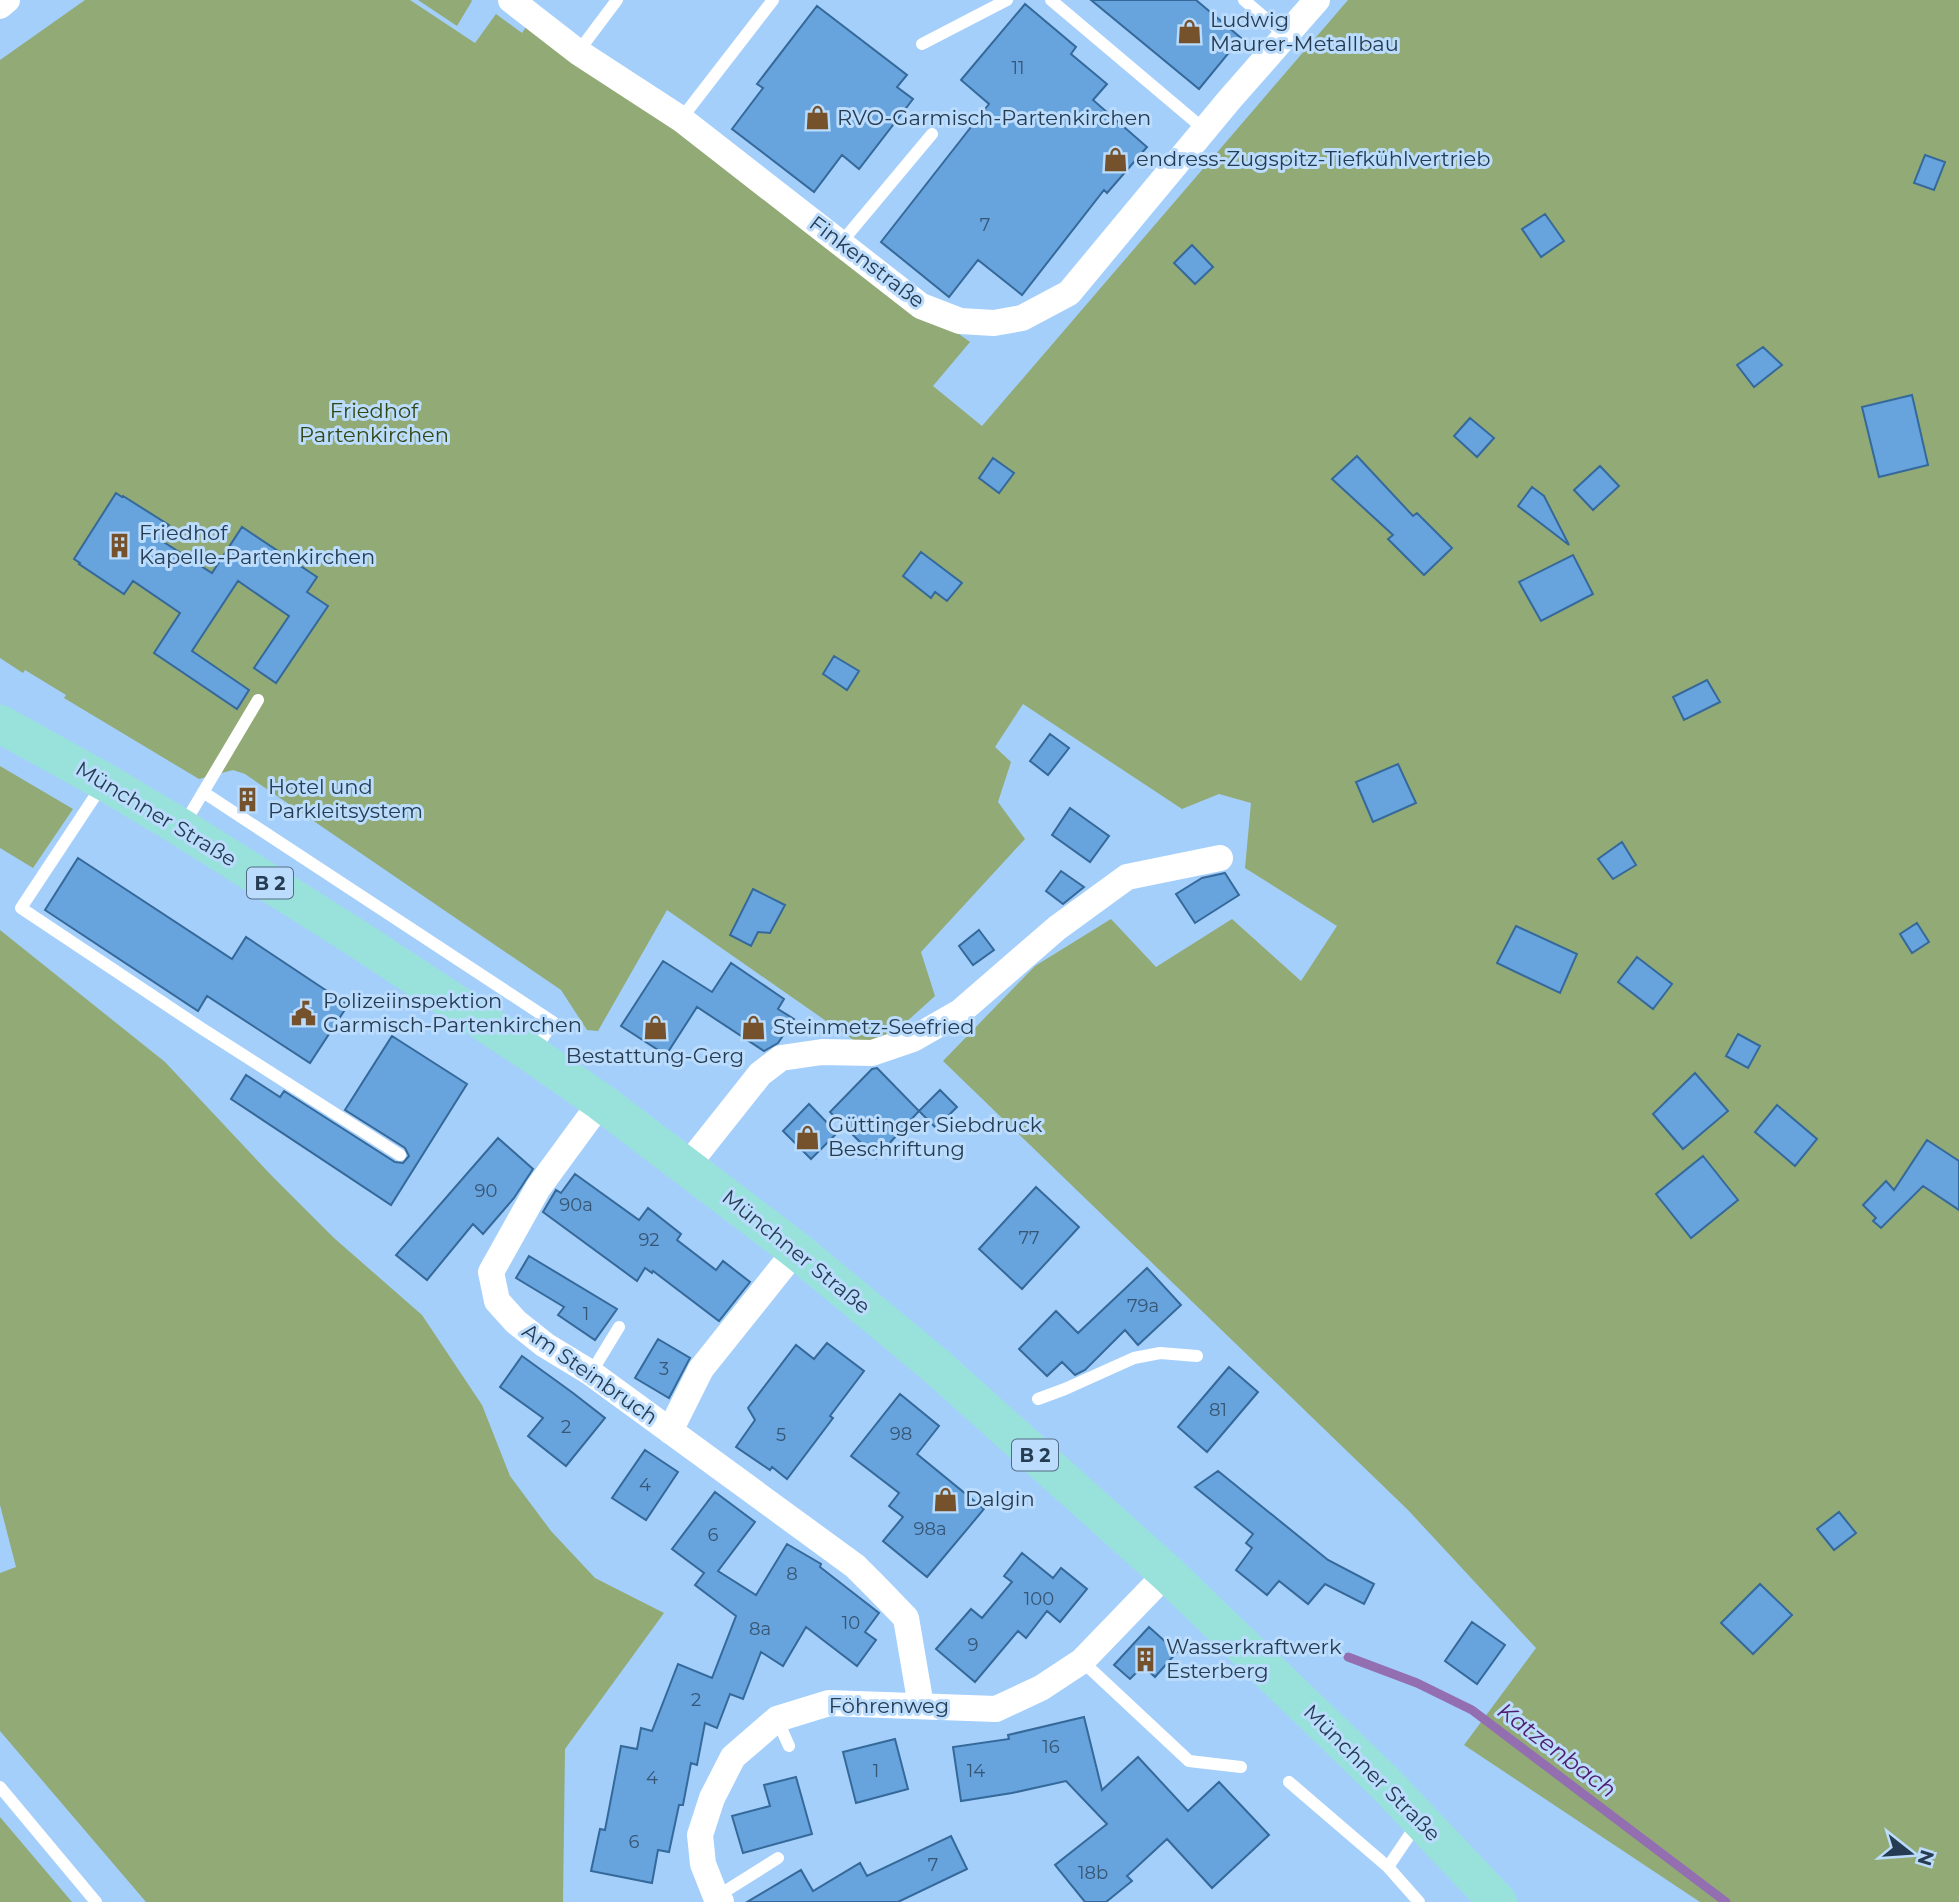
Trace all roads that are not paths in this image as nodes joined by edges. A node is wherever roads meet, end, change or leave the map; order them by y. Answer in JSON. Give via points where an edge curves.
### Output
{"nodes":[{"id":1,"x":7,"y":0,"type":"edge"},
{"id":2,"x":511,"y":0,"type":"edge"},
{"id":3,"x":617,"y":0,"type":"edge"},
{"id":4,"x":773,"y":0,"type":"edge"},
{"id":5,"x":1007,"y":0,"type":"edge"},
{"id":6,"x":1051,"y":0,"type":"edge"},
{"id":7,"x":1244,"y":0,"type":"edge"},
{"id":8,"x":1317,"y":0,"type":"edge"},
{"id":9,"x":0,"y":6,"type":"edge"},
{"id":10,"x":1286,"y":36,"type":"junction"},
{"id":11,"x":922,"y":44,"type":"dead end"},
{"id":12,"x":578,"y":52,"type":"junction"},
{"id":13,"x":681,"y":119,"type":"junction"},
{"id":14,"x":1206,"y":130,"type":"junction"},
{"id":15,"x":932,"y":134,"type":"dead end"},
{"id":16,"x":840,"y":244,"type":"junction"},
{"id":17,"x":258,"y":700,"type":"dead end"},
{"id":18,"x":0,"y":724,"type":"edge"},
{"id":19,"x":105,"y":782,"type":"junction"},
{"id":20,"x":203,"y":792,"type":"junction"},
{"id":21,"x":182,"y":828,"type":"junction"},
{"id":22,"x":1220,"y":858,"type":"dead end"},
{"id":23,"x":533,"y":1054,"type":"junction"},
{"id":24,"x":601,"y":1102,"type":"junction"},
{"id":25,"x":400,"y":1155,"type":"dead end"},
{"id":26,"x":687,"y":1166,"type":"junction"},
{"id":27,"x":796,"y":1250,"type":"junction"},
{"id":28,"x":619,"y":1326,"type":"dead end"},
{"id":29,"x":1197,"y":1356,"type":"dead end"},
{"id":30,"x":591,"y":1373,"type":"junction"},
{"id":31,"x":1038,"y":1399,"type":"dead end"},
{"id":32,"x":670,"y":1431,"type":"junction"},
{"id":33,"x":1167,"y":1573,"type":"junction"},
{"id":34,"x":1082,"y":1661,"type":"junction"},
{"id":35,"x":921,"y":1706,"type":"junction"},
{"id":36,"x":777,"y":1720,"type":"junction"},
{"id":37,"x":789,"y":1746,"type":"dead end"},
{"id":38,"x":1241,"y":1768,"type":"dead end"},
{"id":39,"x":1289,"y":1782,"type":"dead end"},
{"id":40,"x":0,"y":1787,"type":"edge"},
{"id":41,"x":1420,"y":1820,"type":"junction"},
{"id":42,"x":778,"y":1858,"type":"dead end"},
{"id":43,"x":1388,"y":1867,"type":"junction"},
{"id":44,"x":718,"y":1900,"type":"edge"},
{"id":45,"x":96,"y":1902,"type":"edge"},
{"id":46,"x":1419,"y":1902,"type":"edge"},
{"id":47,"x":1498,"y":1902,"type":"edge"}],
"edges":[{"from":1,"to":9,"type":"street"},
{"from":2,"to":12,"type":"street","name":"Finkenstraße"},
{"from":3,"to":12,"type":"lane"},
{"from":4,"to":13,"type":"lane"},
{"from":5,"to":11,"type":"lane"},
{"from":6,"to":14,"type":"lane"},
{"from":7,"to":10,"type":"lane"},
{"from":8,"to":10,"type":"street","name":"Finkenstraße"},
{"from":10,"to":14,"type":"street","name":"Finkenstraße"},
{"from":12,"to":13,"type":"street","name":"Finkenstraße"},
{"from":13,"to":16,"type":"street","name":"Finkenstraße"},
{"from":14,"to":16,"type":"street","name":"Finkenstraße","via":[[1069,293],[1022,317],[994,323],[960,321],[934,311]]},
{"from":15,"to":16,"type":"lane"},
{"from":17,"to":20,"type":"lane"},
{"from":18,"to":19,"type":"main road","name":"Münchner Straße","number":"B 2"},
{"from":19,"to":21,"type":"main road","name":"Münchner Straße","number":"B 2"},
{"from":19,"to":25,"type":"lane","via":[[21,908]]},
{"from":20,"to":21,"type":"lane"},
{"from":20,"to":23,"type":"lane","via":[[553,1022]]},
{"from":21,"to":23,"type":"main road","name":"Münchner Straße","number":"B 2"},
{"from":22,"to":26,"type":"street","via":[[1127,877],[1057,928],[960,1012],[913,1039],[872,1053],[822,1052],[781,1058],[760,1073]]},
{"from":23,"to":24,"type":"main road","name":"Münchner Straße","number":"B 2"},
{"from":24,"to":26,"type":"main road","name":"Münchner Straße","number":"B 2"},
{"from":24,"to":30,"type":"street","name":"Am Steinbruch","via":[[538,1188],[491,1272],[497,1301],[516,1322]]},
{"from":26,"to":27,"type":"main road","name":"Münchner Straße","number":"B 2"},
{"from":27,"to":32,"type":"street","name":"Am Steinbruch","via":[[701,1369]]},
{"from":27,"to":33,"type":"main road","name":"Münchner Straße","number":"B 2","via":[[935,1365]]},
{"from":28,"to":30,"type":"lane"},
{"from":29,"to":31,"type":"lane","via":[[1160,1353],[1134,1357]]},
{"from":30,"to":32,"type":"street","name":"Am Steinbruch"},
{"from":32,"to":35,"type":"street","name":"Am Steinbruch","via":[[855,1566],[906,1618]]},
{"from":33,"to":34,"type":"street","name":"Föhrenweg"},
{"from":33,"to":41,"type":"main road","name":"Münchner Straße","number":"B 2"},
{"from":34,"to":35,"type":"street","name":"Föhrenweg","via":[[1041,1688],[996,1709]]},
{"from":34,"to":38,"type":"lane","via":[[1188,1762]]},
{"from":35,"to":36,"type":"street","name":"Föhrenweg","via":[[830,1703]]},
{"from":36,"to":37,"type":"lane"},
{"from":36,"to":44,"type":"street","name":"Föhrenweg","via":[[733,1757],[712,1798],[700,1835],[703,1864]]},
{"from":39,"to":43,"type":"lane"},
{"from":40,"to":45,"type":"lane"},
{"from":41,"to":43,"type":"lane"},
{"from":41,"to":47,"type":"main road","name":"Münchner Straße","number":"B 2"},
{"from":42,"to":44,"type":"lane"},
{"from":43,"to":46,"type":"lane"}]}
